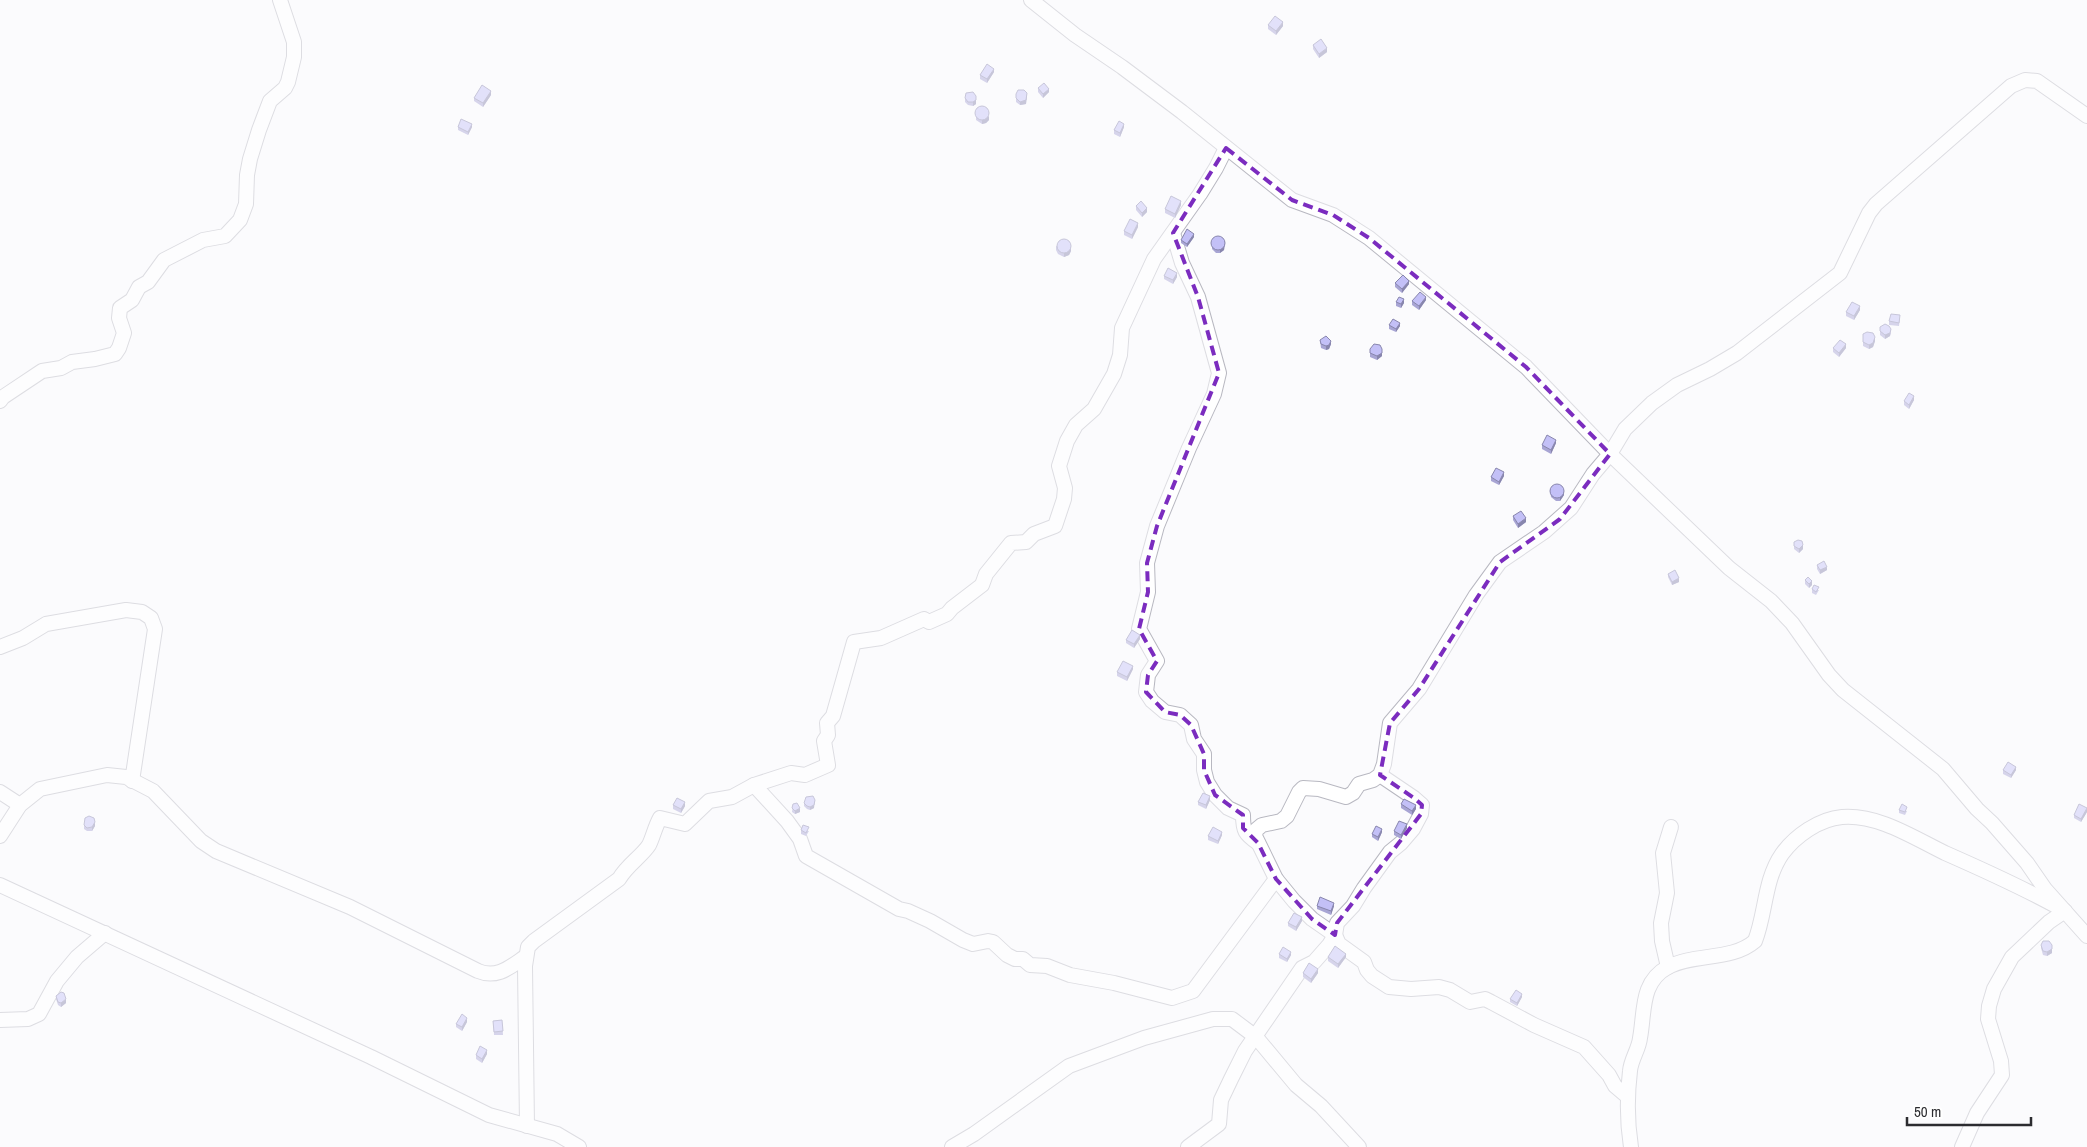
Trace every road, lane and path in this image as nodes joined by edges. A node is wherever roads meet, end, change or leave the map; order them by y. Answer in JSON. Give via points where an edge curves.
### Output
{"nodes":[{"id":1,"x":280,"y":0,"type":"edge"},
{"id":2,"x":1030,"y":0,"type":"edge"},
{"id":3,"x":2087,"y":116,"type":"edge"},
{"id":4,"x":1226,"y":148,"type":"junction"},
{"id":5,"x":1173,"y":233,"type":"junction"},
{"id":6,"x":0,"y":401,"type":"edge"},
{"id":7,"x":1610,"y":454,"type":"junction"},
{"id":8,"x":0,"y":647,"type":"edge"},
{"id":9,"x":1380,"y":775,"type":"junction"},
{"id":10,"x":132,"y":780,"type":"junction"},
{"id":11,"x":754,"y":785,"type":"junction"},
{"id":12,"x":0,"y":792,"type":"edge"},
{"id":13,"x":20,"y":805,"type":"junction"},
{"id":14,"x":1671,"y":827,"type":"dead end"},
{"id":15,"x":0,"y":836,"type":"edge"},
{"id":16,"x":1258,"y":842,"type":"junction"},
{"id":17,"x":1276,"y":879,"type":"junction"},
{"id":18,"x":0,"y":885,"type":"edge"},
{"id":19,"x":2065,"y":911,"type":"junction"},
{"id":20,"x":105,"y":933,"type":"junction"},
{"id":21,"x":1335,"y":935,"type":"junction"},
{"id":22,"x":2087,"y":936,"type":"edge"},
{"id":23,"x":525,"y":956,"type":"junction"},
{"id":24,"x":1668,"y":967,"type":"junction"},
{"id":25,"x":0,"y":1020,"type":"edge"},
{"id":26,"x":1256,"y":1037,"type":"junction"},
{"id":27,"x":1628,"y":1097,"type":"junction"},
{"id":28,"x":527,"y":1126,"type":"junction"},
{"id":29,"x":579,"y":1147,"type":"edge"},
{"id":30,"x":952,"y":1147,"type":"edge"},
{"id":31,"x":1188,"y":1147,"type":"edge"},
{"id":32,"x":1359,"y":1147,"type":"edge"},
{"id":33,"x":1631,"y":1147,"type":"edge"},
{"id":34,"x":1962,"y":1147,"type":"edge"}],
"edges":[{"from":1,"to":6,"type":"street","via":[[294,42],[294,57],[288,82],[270,101],[259,130],[250,159],[246,204],[240,220],[225,236],[203,240],[164,260],[148,282],[139,287],[132,300],[120,308],[119,318],[124,334],[115,354],[72,362],[42,372]]},
{"from":2,"to":4,"type":"street"},
{"from":3,"to":7,"type":"street","via":[[2037,81],[2025,80],[2011,86],[1876,204],[1840,273],[1730,358],[1658,398],[1625,429]]},
{"from":4,"to":5,"type":"street"},
{"from":4,"to":7,"type":"street","via":[[1292,200],[1333,215],[1369,238],[1526,367]]},
{"from":5,"to":11,"type":"street","via":[[1145,276],[1122,328],[1120,355],[1114,374],[1094,409],[1076,425],[1060,458],[1065,488],[1057,523],[1034,534],[1026,542],[1010,543],[986,574],[982,586],[947,614],[930,622],[924,619],[881,638],[854,642],[832,716],[827,723],[828,735],[824,741],[828,765],[805,775],[791,772]]},
{"from":5,"to":16,"type":"street","via":[[1182,263],[1196,291],[1219,373],[1214,394],[1157,526],[1147,563],[1148,592],[1140,629],[1158,661],[1148,675],[1146,692],[1165,712],[1180,715],[1191,725],[1194,739],[1204,754],[1204,770],[1215,795],[1228,808],[1243,815],[1243,828]]},
{"from":7,"to":9,"type":"street","via":[[1571,508],[1544,532],[1500,562],[1487,578],[1419,689],[1390,723]]},
{"from":7,"to":19,"type":"street","via":[[1730,568],[1771,601],[1843,690],[1944,769]]},
{"from":8,"to":10,"type":"street","via":[[46,624],[126,610],[142,612],[151,618],[155,629]]},
{"from":9,"to":16,"type":"street","via":[[1359,784],[1346,797],[1303,788],[1287,816],[1256,830]]},
{"from":9,"to":21,"type":"street","via":[[1422,805],[1421,814],[1413,829],[1390,852],[1338,923]]},
{"from":10,"to":13,"type":"street","via":[[107,775],[40,789]]},
{"from":10,"to":23,"type":"street","via":[[153,791],[201,841],[216,851],[350,907],[478,971],[495,974]]},
{"from":11,"to":17,"type":"street","via":[[800,839],[806,856],[899,909],[974,944],[993,942],[1007,955],[1030,964],[1172,998],[1193,991]]},
{"from":11,"to":23,"type":"street","via":[[732,797],[709,801],[685,824],[660,818],[648,845],[625,868],[619,879],[534,941]]},
{"from":12,"to":13,"type":"street"},
{"from":13,"to":15,"type":"street"},
{"from":14,"to":24,"type":"street","via":[[1663,852],[1667,893],[1661,923]]},
{"from":16,"to":17,"type":"street"},
{"from":17,"to":21,"type":"street","via":[[1312,919]]},
{"from":18,"to":20,"type":"street"},
{"from":19,"to":22,"type":"street"},
{"from":19,"to":24,"type":"street","via":[[2025,888],[1895,828],[1864,818],[1842,817],[1806,831],[1781,855],[1774,870],[1756,941],[1742,949]]},
{"from":19,"to":34,"type":"street","via":[[2012,957],[1994,989],[1988,1019],[2002,1075],[1977,1113]]},
{"from":20,"to":25,"type":"street","via":[[77,957],[39,1014],[28,1019]]},
{"from":20,"to":28,"type":"street","via":[[490,1115]]},
{"from":21,"to":26,"type":"street","via":[[1314,962],[1302,968]]},
{"from":21,"to":27,"type":"street","via":[[1339,944],[1364,962],[1372,976],[1389,986],[1412,989],[1439,987],[1470,1002],[1484,999],[1584,1047]]},
{"from":23,"to":28,"type":"street"},
{"from":24,"to":27,"type":"street","via":[[1650,983],[1645,995]]},
{"from":26,"to":30,"type":"street","via":[[1232,1019],[1212,1019],[1144,1038],[1068,1066]]},
{"from":26,"to":31,"type":"street","via":[[1245,1051],[1223,1094],[1219,1124]]},
{"from":26,"to":32,"type":"street","via":[[1296,1085],[1321,1106]]},
{"from":27,"to":33,"type":"street"},
{"from":28,"to":29,"type":"street","via":[[557,1134]]}]}
